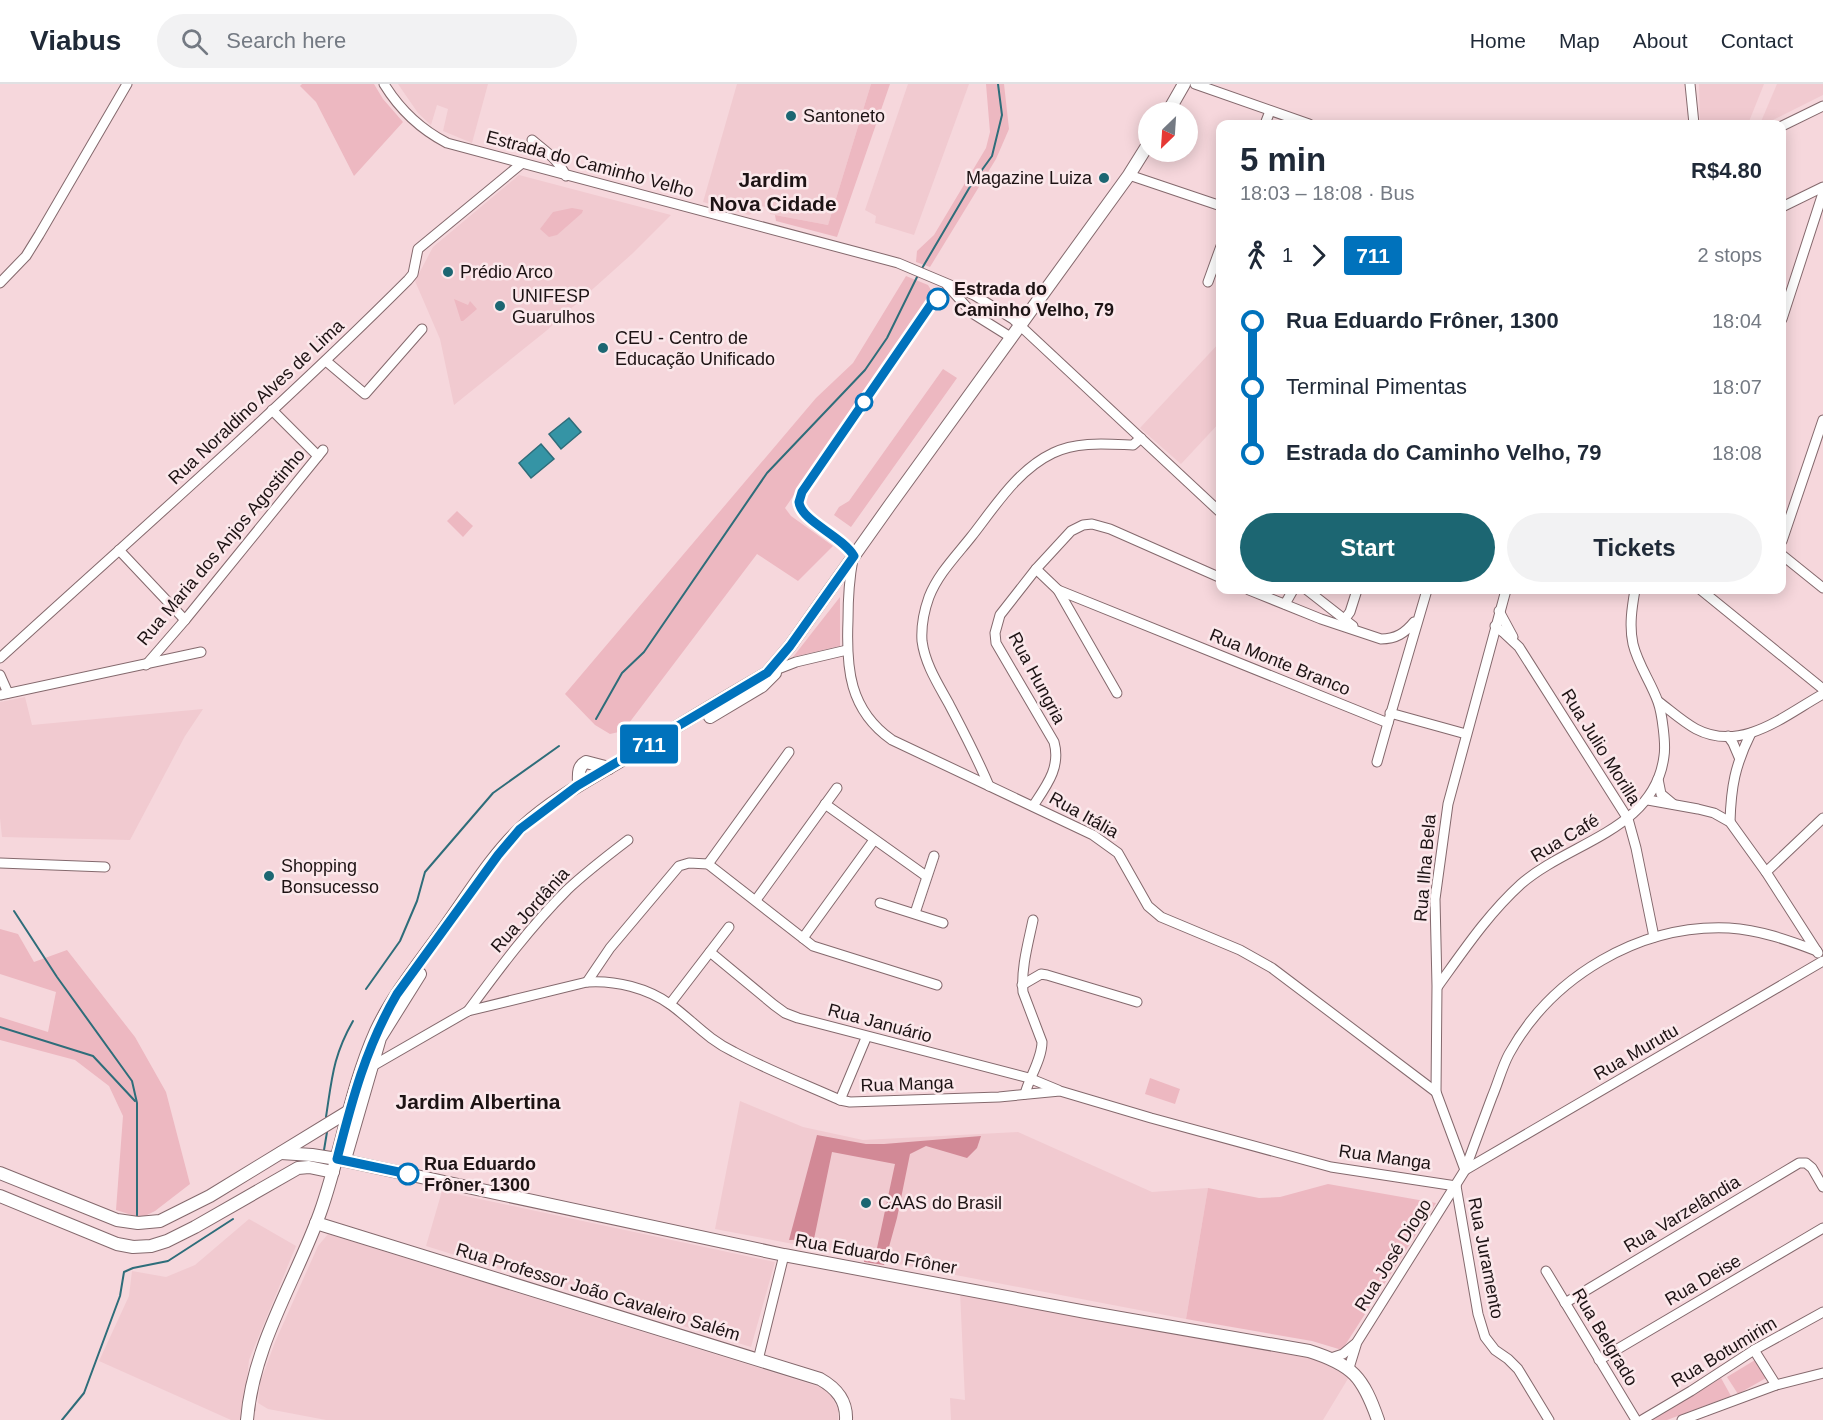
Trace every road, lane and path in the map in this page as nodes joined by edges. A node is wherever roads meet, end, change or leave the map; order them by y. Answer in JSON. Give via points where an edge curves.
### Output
{"nodes":[{"id":1,"x":127,"y":84,"type":"edge"},
{"id":2,"x":384,"y":84,"type":"edge"},
{"id":3,"x":1184,"y":84,"type":"edge"},
{"id":4,"x":1195,"y":84,"type":"edge"},
{"id":5,"x":1690,"y":84,"type":"edge"},
{"id":6,"x":1174,"y":102,"type":"edge"},
{"id":7,"x":1823,"y":106,"type":"edge"},
{"id":8,"x":1270,"y":111,"type":"junction"},
{"id":9,"x":1267,"y":120,"type":"edge"},
{"id":10,"x":1297,"y":120,"type":"edge"},
{"id":11,"x":1694,"y":120,"type":"edge"},
{"id":12,"x":1786,"y":124,"type":"edge"},
{"id":13,"x":532,"y":140,"type":"dead end"},
{"id":14,"x":1138,"y":161,"type":"edge"},
{"id":15,"x":521,"y":164,"type":"junction"},
{"id":16,"x":1129,"y":175,"type":"junction"},
{"id":17,"x":566,"y":176,"type":"junction"},
{"id":18,"x":1823,"y":187,"type":"edge"},
{"id":19,"x":1823,"y":193,"type":"edge"},
{"id":20,"x":1216,"y":205,"type":"edge"},
{"id":21,"x":1786,"y":205,"type":"edge"},
{"id":22,"x":1216,"y":260,"type":"edge"},
{"id":23,"x":1208,"y":282,"type":"dead end"},
{"id":24,"x":0,"y":283,"type":"edge"},
{"id":25,"x":945,"y":283,"type":"junction"},
{"id":26,"x":1786,"y":308,"type":"edge"},
{"id":27,"x":1021,"y":326,"type":"junction"},
{"id":28,"x":422,"y":329,"type":"dead end"},
{"id":29,"x":1012,"y":338,"type":"junction"},
{"id":30,"x":326,"y":361,"type":"junction"},
{"id":31,"x":272,"y":410,"type":"junction"},
{"id":32,"x":1823,"y":420,"type":"edge"},
{"id":33,"x":1141,"y":438,"type":"junction"},
{"id":34,"x":1216,"y":508,"type":"edge"},
{"id":35,"x":1786,"y":529,"type":"edge"},
{"id":36,"x":119,"y":550,"type":"junction"},
{"id":37,"x":854,"y":556,"type":"junction"},
{"id":38,"x":1786,"y":558,"type":"edge"},
{"id":39,"x":1036,"y":569,"type":"junction"},
{"id":40,"x":1823,"y":574,"type":"edge"},
{"id":41,"x":1216,"y":576,"type":"edge"},
{"id":42,"x":1820,"y":585,"type":"edge"},
{"id":43,"x":1058,"y":590,"type":"junction"},
{"id":44,"x":1259,"y":594,"type":"edge"},
{"id":45,"x":1291,"y":594,"type":"edge"},
{"id":46,"x":1312,"y":594,"type":"edge"},
{"id":47,"x":1356,"y":594,"type":"edge"},
{"id":48,"x":1426,"y":594,"type":"edge"},
{"id":49,"x":1505,"y":594,"type":"edge"},
{"id":50,"x":1635,"y":594,"type":"edge"},
{"id":51,"x":1706,"y":594,"type":"edge"},
{"id":52,"x":1285,"y":604,"type":"junction"},
{"id":53,"x":1499,"y":611,"type":"junction"},
{"id":54,"x":1418,"y":617,"type":"junction"},
{"id":55,"x":185,"y":620,"type":"junction"},
{"id":56,"x":1344,"y":620,"type":"junction"},
{"id":57,"x":1495,"y":626,"type":"junction"},
{"id":58,"x":1362,"y":632,"type":"junction"},
{"id":59,"x":1519,"y":647,"type":"junction"},
{"id":60,"x":847,"y":650,"type":"junction"},
{"id":61,"x":201,"y":652,"type":"dead end"},
{"id":62,"x":0,"y":658,"type":"edge"},
{"id":63,"x":146,"y":665,"type":"junction"},
{"id":64,"x":781,"y":668,"type":"junction"},
{"id":65,"x":767,"y":673,"type":"junction"},
{"id":66,"x":0,"y":675,"type":"edge"},
{"id":67,"x":1823,"y":689,"type":"edge"},
{"id":68,"x":1117,"y":693,"type":"dead end"},
{"id":69,"x":4,"y":694,"type":"edge"},
{"id":70,"x":1823,"y":694,"type":"edge"},
{"id":71,"x":1659,"y":702,"type":"junction"},
{"id":72,"x":1389,"y":718,"type":"junction"},
{"id":73,"x":1684,"y":722,"type":"junction"},
{"id":74,"x":1662,"y":730,"type":"junction"},
{"id":75,"x":1751,"y":733,"type":"junction"},
{"id":76,"x":1466,"y":734,"type":"junction"},
{"id":77,"x":1728,"y":736,"type":"junction"},
{"id":78,"x":789,"y":752,"type":"dead end"},
{"id":79,"x":1739,"y":757,"type":"junction"},
{"id":80,"x":1377,"y":762,"type":"dead end"},
{"id":81,"x":1658,"y":777,"type":"junction"},
{"id":82,"x":988,"y":786,"type":"junction"},
{"id":83,"x":837,"y":788,"type":"dead end"},
{"id":84,"x":1648,"y":800,"type":"junction"},
{"id":85,"x":1731,"y":802,"type":"junction"},
{"id":86,"x":825,"y":804,"type":"junction"},
{"id":87,"x":1675,"y":805,"type":"junction"},
{"id":88,"x":1033,"y":806,"type":"junction"},
{"id":89,"x":1713,"y":813,"type":"junction"},
{"id":90,"x":1823,"y":818,"type":"edge"},
{"id":91,"x":1628,"y":819,"type":"junction"},
{"id":92,"x":1730,"y":822,"type":"junction"},
{"id":93,"x":628,"y":840,"type":"dead end"},
{"id":94,"x":874,"y":840,"type":"junction"},
{"id":95,"x":934,"y":856,"type":"dead end"},
{"id":96,"x":0,"y":863,"type":"edge"},
{"id":97,"x":708,"y":864,"type":"junction"},
{"id":98,"x":105,"y":867,"type":"dead end"},
{"id":99,"x":1766,"y":872,"type":"junction"},
{"id":100,"x":926,"y":876,"type":"junction"},
{"id":101,"x":756,"y":900,"type":"junction"},
{"id":102,"x":880,"y":903,"type":"dead end"},
{"id":103,"x":915,"y":913,"type":"junction"},
{"id":104,"x":1033,"y":920,"type":"dead end"},
{"id":105,"x":943,"y":923,"type":"dead end"},
{"id":106,"x":729,"y":927,"type":"dead end"},
{"id":107,"x":1654,"y":937,"type":"junction"},
{"id":108,"x":803,"y":938,"type":"junction"},
{"id":109,"x":1817,"y":951,"type":"junction"},
{"id":110,"x":710,"y":952,"type":"junction"},
{"id":111,"x":1459,"y":956,"type":"junction"},
{"id":112,"x":1823,"y":961,"type":"edge"},
{"id":113,"x":1437,"y":967,"type":"junction"},
{"id":114,"x":587,"y":982,"type":"junction"},
{"id":115,"x":937,"y":985,"type":"dead end"},
{"id":116,"x":1022,"y":985,"type":"junction"},
{"id":117,"x":1437,"y":986,"type":"junction"},
{"id":118,"x":1137,"y":1002,"type":"dead end"},
{"id":119,"x":670,"y":1004,"type":"junction"},
{"id":120,"x":468,"y":1011,"type":"junction"},
{"id":121,"x":866,"y":1038,"type":"junction"},
{"id":122,"x":367,"y":1069,"type":"junction"},
{"id":123,"x":1029,"y":1078,"type":"junction"},
{"id":124,"x":1060,"y":1091,"type":"junction"},
{"id":125,"x":1436,"y":1092,"type":"junction"},
{"id":126,"x":1025,"y":1094,"type":"junction"},
{"id":127,"x":840,"y":1100,"type":"junction"},
{"id":128,"x":349,"y":1111,"type":"junction"},
{"id":129,"x":281,"y":1153,"type":"junction"},
{"id":130,"x":340,"y":1160,"type":"junction"},
{"id":131,"x":1465,"y":1170,"type":"junction"},
{"id":132,"x":333,"y":1172,"type":"junction"},
{"id":133,"x":0,"y":1173,"type":"edge"},
{"id":134,"x":13,"y":1178,"type":"junction"},
{"id":135,"x":1456,"y":1186,"type":"junction"},
{"id":136,"x":1823,"y":1187,"type":"edge"},
{"id":137,"x":2,"y":1197,"type":"edge"},
{"id":138,"x":320,"y":1224,"type":"junction"},
{"id":139,"x":1823,"y":1228,"type":"edge"},
{"id":140,"x":784,"y":1255,"type":"junction"},
{"id":141,"x":1546,"y":1271,"type":"dead end"},
{"id":142,"x":1565,"y":1303,"type":"junction"},
{"id":143,"x":1823,"y":1311,"type":"edge"},
{"id":144,"x":1357,"y":1342,"type":"junction"},
{"id":145,"x":1754,"y":1350,"type":"junction"},
{"id":146,"x":1331,"y":1358,"type":"junction"},
{"id":147,"x":758,"y":1360,"type":"junction"},
{"id":148,"x":1599,"y":1360,"type":"junction"},
{"id":149,"x":1349,"y":1368,"type":"junction"},
{"id":150,"x":1823,"y":1373,"type":"edge"},
{"id":151,"x":1776,"y":1385,"type":"junction"},
{"id":152,"x":1710,"y":1410,"type":"junction"},
{"id":153,"x":247,"y":1420,"type":"edge"},
{"id":154,"x":252,"y":1420,"type":"edge"},
{"id":155,"x":846,"y":1420,"type":"edge"},
{"id":156,"x":1378,"y":1420,"type":"edge"},
{"id":157,"x":1549,"y":1420,"type":"edge"},
{"id":158,"x":1636,"y":1420,"type":"edge"},
{"id":159,"x":1642,"y":1420,"type":"edge"},
{"id":160,"x":1682,"y":1420,"type":"edge"},
{"id":161,"x":1716,"y":1420,"type":"edge"}],
"edges":[{"from":1,"to":24,"type":"street","via":[[26,256]]},
{"from":2,"to":15,"type":"street","name":"Estrada do Caminho Velho","via":[[404,111],[434,136]]},
{"from":3,"to":6,"type":"main road"},
{"from":4,"to":8,"type":"street"},
{"from":5,"to":11,"type":"street"},
{"from":7,"to":12,"type":"street"},
{"from":8,"to":9,"type":"street"},
{"from":8,"to":10,"type":"street"},
{"from":13,"to":17,"type":"street","via":[[560,163]]},
{"from":14,"to":16,"type":"main road"},
{"from":15,"to":17,"type":"street","name":"Estrada do Caminho Velho"},
{"from":15,"to":30,"type":"street","name":"Rua Noraldino Alves de Lima","via":[[418,249],[413,274]]},
{"from":16,"to":20,"type":"street"},
{"from":16,"to":27,"type":"main road"},
{"from":17,"to":25,"type":"street","name":"Estrada do Caminho Velho","via":[[668,197],[913,268]]},
{"from":18,"to":21,"type":"street"},
{"from":19,"to":26,"type":"street"},
{"from":22,"to":23,"type":"street"},
{"from":25,"to":27,"type":"street","name":"Estrada do Caminho Velho","via":[[1006,313]]},
{"from":25,"to":29,"type":"street","name":"Estrada do Caminho Velho","via":[[972,313]]},
{"from":27,"to":29,"type":"main road"},
{"from":27,"to":33,"type":"street","name":"Estrada do Caminho Velho"},
{"from":28,"to":30,"type":"street","via":[[365,394]]},
{"from":29,"to":37,"type":"main road"},
{"from":30,"to":31,"type":"street","name":"Rua Noraldino Alves de Lima"},
{"from":31,"to":36,"type":"street","name":"Rua Noraldino Alves de Lima"},
{"from":31,"to":55,"type":"street","name":"Rua Maria dos Anjos Agostinho","via":[[320,453]]},
{"from":32,"to":35,"type":"street"},
{"from":33,"to":34,"type":"street","name":"Estrada do Caminho Velho"},
{"from":33,"to":82,"type":"street","via":[[1133,445],[1070,447],[1039,460],[1012,486],[945,569],[929,596],[922,626],[924,653]]},
{"from":36,"to":55,"type":"street"},
{"from":36,"to":62,"type":"street","name":"Rua Noraldino Alves de Lima"},
{"from":37,"to":60,"type":"street","name":"Rua Itália","via":[[849,579]]},
{"from":37,"to":64,"type":"main road","via":[[834,594]]},
{"from":37,"to":65,"type":"main road"},
{"from":38,"to":42,"type":"street"},
{"from":39,"to":41,"type":"street","name":"Rua Hungria","via":[[1071,531],[1092,524]]},
{"from":39,"to":43,"type":"street"},
{"from":39,"to":88,"type":"street","name":"Rua Hungria","via":[[1000,615],[995,633],[996,643],[1057,752],[1053,773]]},
{"from":40,"to":42,"type":"street"},
{"from":43,"to":68,"type":"street"},
{"from":43,"to":72,"type":"street","name":"Rua Monte Branco"},
{"from":44,"to":52,"type":"street"},
{"from":45,"to":52,"type":"street"},
{"from":46,"to":56,"type":"street"},
{"from":47,"to":56,"type":"street"},
{"from":48,"to":54,"type":"street"},
{"from":49,"to":53,"type":"street","name":"Rua Ilha Bela"},
{"from":50,"to":71,"type":"street","via":[[1632,642]]},
{"from":51,"to":67,"type":"street"},
{"from":52,"to":58,"type":"street"},
{"from":53,"to":57,"type":"street","name":"Rua Ilha Bela"},
{"from":53,"to":59,"type":"street"},
{"from":54,"to":58,"type":"street","via":[[1408,629],[1390,639]]},
{"from":54,"to":72,"type":"street"},
{"from":55,"to":63,"type":"street","name":"Rua Maria dos Anjos Agostinho"},
{"from":56,"to":58,"type":"street"},
{"from":57,"to":59,"type":"street","name":"Rua Julio Morilla"},
{"from":57,"to":76,"type":"street","name":"Rua Ilha Bela"},
{"from":59,"to":91,"type":"street","name":"Rua Julio Morilla"},
{"from":60,"to":64,"type":"street"},
{"from":60,"to":82,"type":"street","name":"Rua Itália","via":[[857,699],[877,730]]},
{"from":61,"to":63,"type":"street","name":"Rua Maria dos Anjos Agostinho"},
{"from":63,"to":69,"type":"street","name":"Rua Maria dos Anjos Agostinho"},
{"from":64,"to":65,"type":"street"},
{"from":64,"to":122,"type":"main road","via":[[762,686],[546,814],[518,837],[422,970],[380,1038]]},
{"from":65,"to":122,"type":"main road","via":[[579,785],[520,829],[397,994],[376,1031]]},
{"from":66,"to":69,"type":"street"},
{"from":70,"to":75,"type":"street","via":[[1778,722]]},
{"from":71,"to":73,"type":"street"},
{"from":71,"to":74,"type":"street"},
{"from":72,"to":76,"type":"street","name":"Rua Monte Branco"},
{"from":72,"to":80,"type":"street"},
{"from":73,"to":74,"type":"street","via":[[1672,722]]},
{"from":73,"to":77,"type":"street","via":[[1709,734]]},
{"from":74,"to":81,"type":"street","via":[[1665,753]]},
{"from":75,"to":77,"type":"street"},
{"from":75,"to":79,"type":"street"},
{"from":76,"to":113,"type":"street","name":"Rua Ilha Bela","via":[[1448,804],[1435,899]]},
{"from":77,"to":79,"type":"street"},
{"from":78,"to":97,"type":"street"},
{"from":79,"to":85,"type":"street"},
{"from":81,"to":84,"type":"street"},
{"from":81,"to":87,"type":"street","via":[[1661,794]]},
{"from":82,"to":88,"type":"street","name":"Rua Itália"},
{"from":83,"to":86,"type":"street"},
{"from":84,"to":87,"type":"street"},
{"from":84,"to":91,"type":"street","name":"Rua Café"},
{"from":85,"to":89,"type":"street"},
{"from":85,"to":92,"type":"street"},
{"from":86,"to":94,"type":"street"},
{"from":86,"to":101,"type":"street"},
{"from":87,"to":89,"type":"street"},
{"from":88,"to":125,"type":"street","name":"Rua Itália","via":[[1094,835],[1118,853],[1148,906],[1161,917],[1272,968]]},
{"from":89,"to":92,"type":"street"},
{"from":90,"to":99,"type":"street"},
{"from":91,"to":107,"type":"street","name":"Rua Julio Morilla"},
{"from":91,"to":111,"type":"street","name":"Rua Café","via":[[1524,882],[1486,920]]},
{"from":92,"to":99,"type":"street"},
{"from":93,"to":120,"type":"street","name":"Rua Jordânia","via":[[585,874],[544,915]]},
{"from":94,"to":100,"type":"street"},
{"from":94,"to":108,"type":"street"},
{"from":95,"to":100,"type":"street"},
{"from":96,"to":98,"type":"street"},
{"from":97,"to":101,"type":"street"},
{"from":97,"to":114,"type":"street","via":[[679,867],[610,948]]},
{"from":99,"to":109,"type":"street"},
{"from":100,"to":103,"type":"street"},
{"from":101,"to":108,"type":"street"},
{"from":102,"to":103,"type":"street"},
{"from":103,"to":105,"type":"street"},
{"from":104,"to":116,"type":"street"},
{"from":106,"to":110,"type":"street"},
{"from":107,"to":109,"type":"street","via":[[1728,928],[1767,934]]},
{"from":107,"to":131,"type":"street","via":[[1622,950],[1569,982],[1527,1028],[1509,1055]]},
{"from":108,"to":115,"type":"street","via":[[813,946]]},
{"from":109,"to":112,"type":"street"},
{"from":110,"to":119,"type":"street"},
{"from":110,"to":121,"type":"street","name":"Rua Januário","via":[[785,1013]]},
{"from":111,"to":113,"type":"street","name":"Rua Café"},
{"from":111,"to":117,"type":"street","name":"Rua Café"},
{"from":112,"to":131,"type":"street","name":"Rua Murutu"},
{"from":113,"to":117,"type":"street","name":"Rua Ilha Bela"},
{"from":114,"to":119,"type":"street","name":"Rua Manga","via":[[622,984]]},
{"from":114,"to":120,"type":"street","name":"Rua Manga"},
{"from":116,"to":118,"type":"street","via":[[1041,974]]},
{"from":116,"to":123,"type":"street","via":[[1042,1042]]},
{"from":117,"to":125,"type":"street","name":"Rua Ilha Bela"},
{"from":119,"to":127,"type":"street","name":"Rua Manga","via":[[702,1033],[734,1052]]},
{"from":120,"to":122,"type":"street","name":"Rua Manga"},
{"from":121,"to":123,"type":"street","name":"Rua Januário"},
{"from":121,"to":127,"type":"street"},
{"from":122,"to":128,"type":"main road"},
{"from":122,"to":130,"type":"main road"},
{"from":123,"to":124,"type":"street","name":"Rua Januário"},
{"from":123,"to":126,"type":"street"},
{"from":124,"to":126,"type":"street","name":"Rua Manga"},
{"from":124,"to":135,"type":"street","name":"Rua Manga","via":[[1331,1167]]},
{"from":125,"to":131,"type":"street","name":"Rua Ilha Bela"},
{"from":126,"to":127,"type":"street","name":"Rua Manga"},
{"from":128,"to":129,"type":"main road"},
{"from":128,"to":130,"type":"main road"},
{"from":129,"to":130,"type":"main road","name":"Rua Eduardo Frôner"},
{"from":129,"to":134,"type":"main road","via":[[210,1196],[151,1222],[117,1220]]},
{"from":130,"to":132,"type":"main road"},
{"from":130,"to":138,"type":"main road"},
{"from":130,"to":140,"type":"main road","name":"Rua Eduardo Frôner"},
{"from":131,"to":135,"type":"street"},
{"from":132,"to":137,"type":"main road","via":[[298,1168],[195,1227],[151,1246],[117,1244]]},
{"from":132,"to":138,"type":"main road"},
{"from":133,"to":134,"type":"main road"},
{"from":134,"to":137,"type":"main road"},
{"from":135,"to":144,"type":"street","name":"Rua José Diogo"},
{"from":135,"to":157,"type":"street","name":"Rua Juramento","via":[[1485,1337],[1518,1369]]},
{"from":136,"to":142,"type":"street","name":"Rua Varzelândia","via":[[1806,1163],[1799,1163]]},
{"from":138,"to":147,"type":"main road","name":"Rua Professor João Cavaleiro Salém"},
{"from":138,"to":153,"type":"main road","via":[[276,1314],[253,1382]]},
{"from":138,"to":154,"type":"main road","via":[[273,1339],[257,1386]]},
{"from":139,"to":148,"type":"street","name":"Rua Deise"},
{"from":140,"to":146,"type":"main road","name":"Rua Eduardo Frôner","via":[[1309,1350]]},
{"from":140,"to":147,"type":"street"},
{"from":141,"to":142,"type":"street","name":"Rua Belgrado"},
{"from":142,"to":148,"type":"street","name":"Rua Belgrado"},
{"from":143,"to":145,"type":"street","name":"Rua Botumirim"},
{"from":144,"to":146,"type":"street","name":"Rua José Diogo"},
{"from":144,"to":149,"type":"street","name":"Rua José Diogo"},
{"from":145,"to":151,"type":"street"},
{"from":145,"to":159,"type":"street","name":"Rua Botumirim"},
{"from":146,"to":149,"type":"main road","name":"Rua Eduardo Frôner"},
{"from":147,"to":155,"type":"main road","name":"Rua Professor João Cavaleiro Salém","via":[[832,1385],[845,1404]]},
{"from":148,"to":158,"type":"street","name":"Rua Belgrado"},
{"from":149,"to":156,"type":"main road","name":"Rua Eduardo Frôner","via":[[1367,1390]]},
{"from":150,"to":151,"type":"street"},
{"from":151,"to":152,"type":"street"},
{"from":152,"to":160,"type":"street"},
{"from":152,"to":161,"type":"street"}]}
